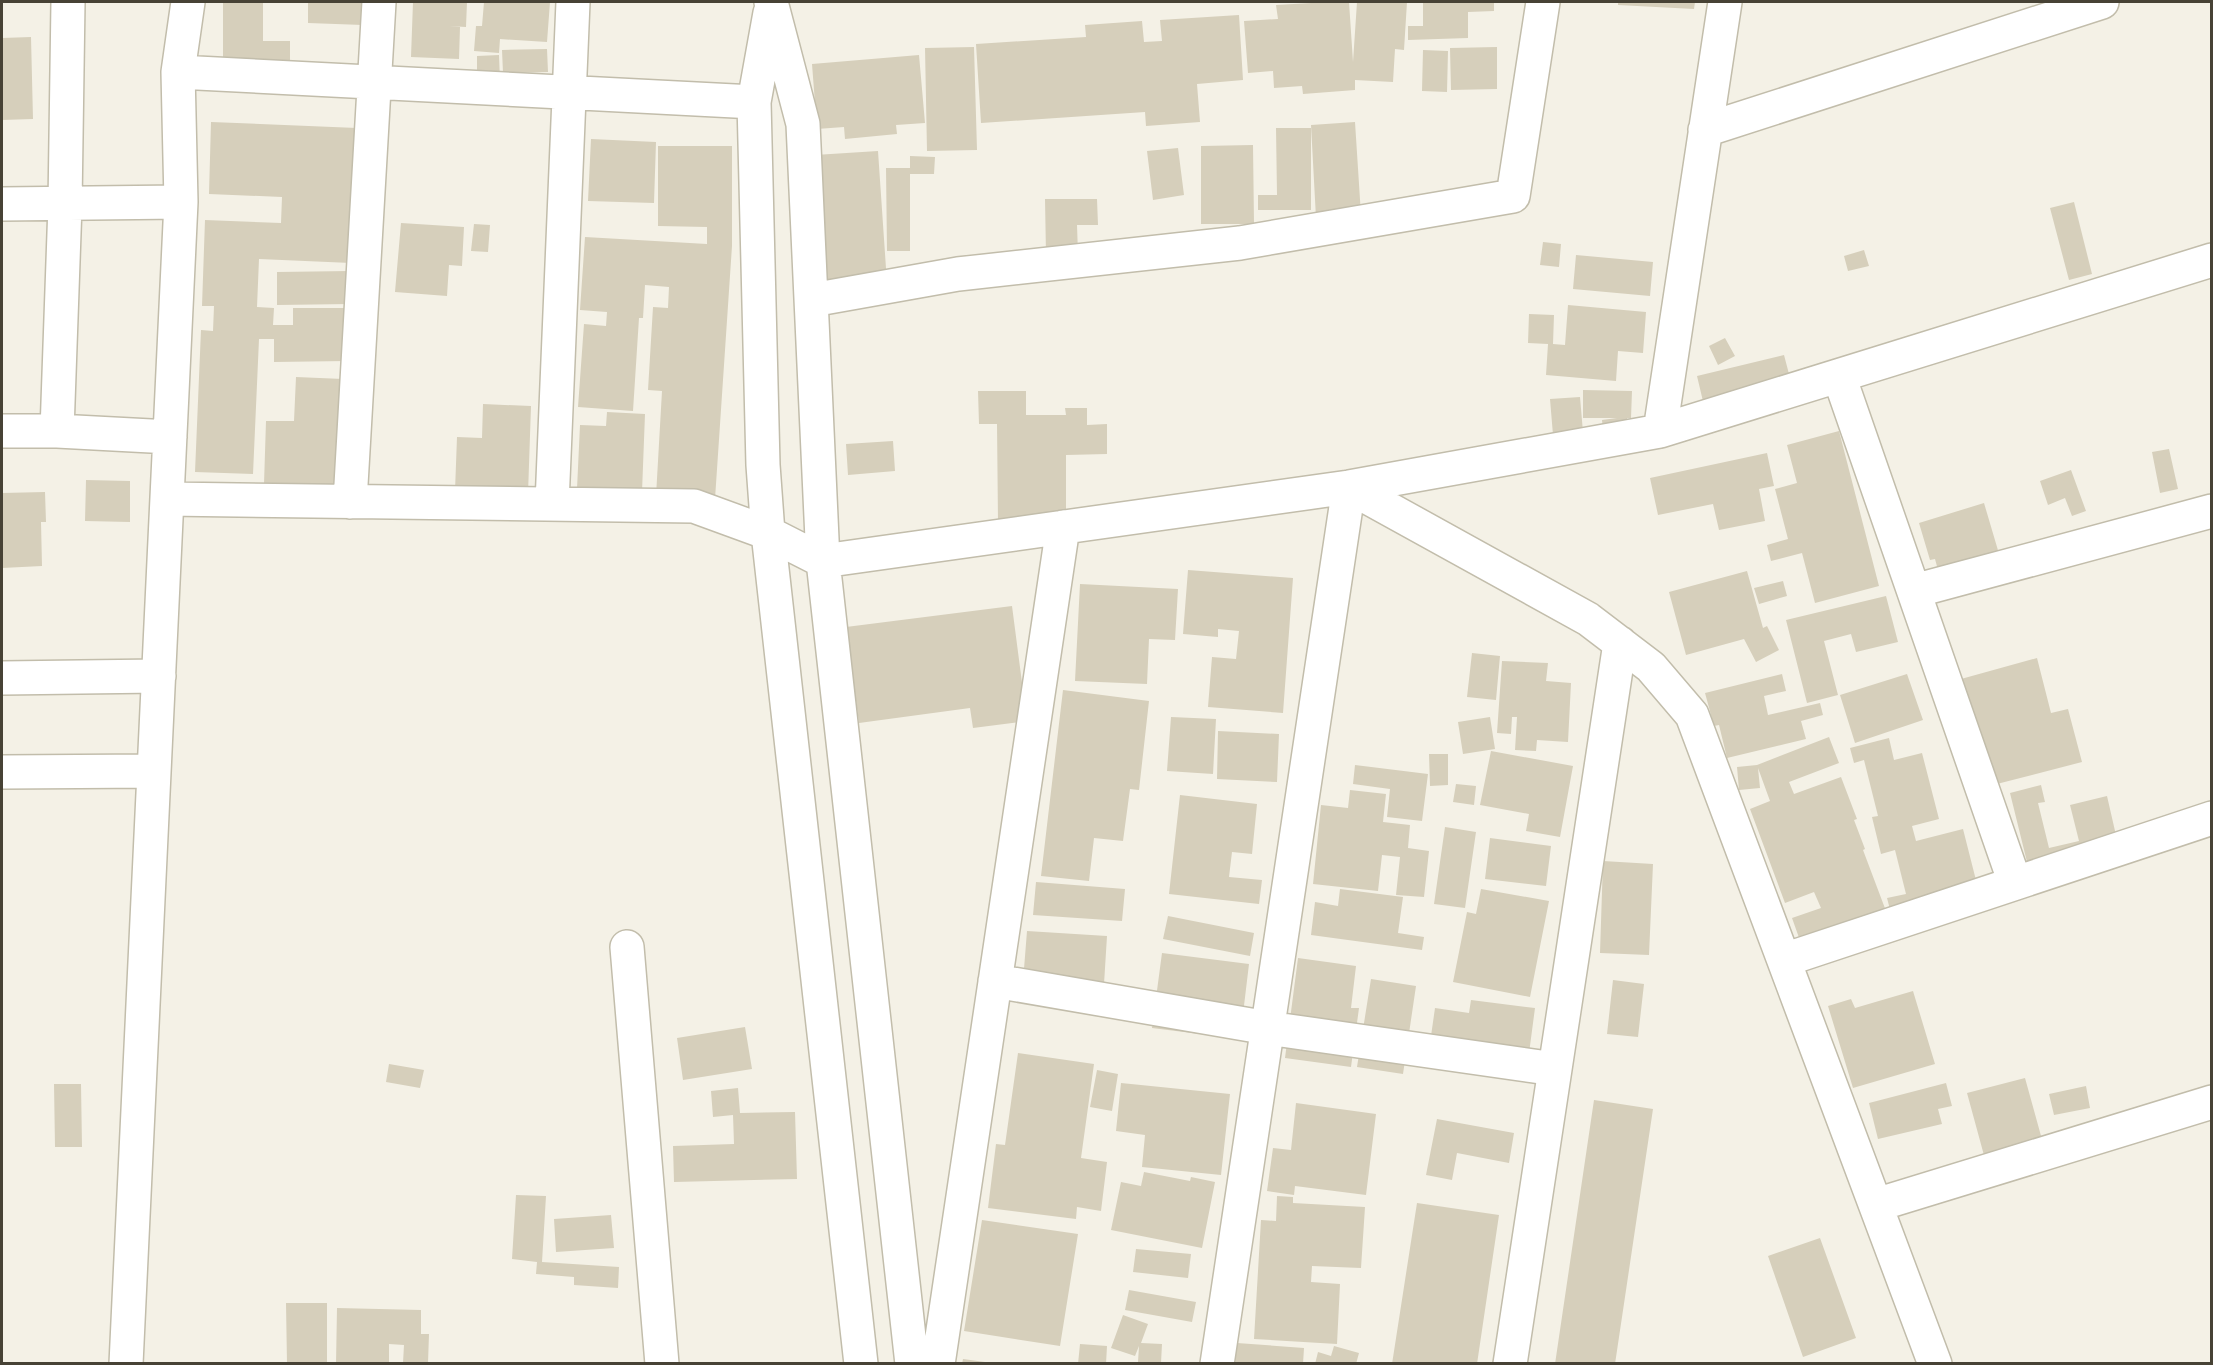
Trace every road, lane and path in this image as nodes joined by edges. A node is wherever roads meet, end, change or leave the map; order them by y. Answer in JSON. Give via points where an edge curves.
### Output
{"nodes":[{"id":1,"x":68,"y":2,"type":"edge"},
{"id":2,"x":188,"y":2,"type":"edge"},
{"id":3,"x":379,"y":2,"type":"edge"},
{"id":4,"x":573,"y":2,"type":"edge"},
{"id":5,"x":773,"y":2,"type":"edge"},
{"id":6,"x":1543,"y":2,"type":"edge"},
{"id":7,"x":1725,"y":2,"type":"edge"},
{"id":8,"x":2102,"y":2,"type":"edge"},
{"id":9,"x":178,"y":72,"type":"junction"},
{"id":10,"x":374,"y":82,"type":"junction"},
{"id":11,"x":568,"y":92,"type":"junction"},
{"id":12,"x":754,"y":102,"type":"junction"},
{"id":13,"x":1705,"y":130,"type":"junction"},
{"id":14,"x":181,"y":202,"type":"junction"},
{"id":15,"x":2,"y":204,"type":"edge"},
{"id":16,"x":65,"y":205,"type":"junction"},
{"id":17,"x":2211,"y":260,"type":"edge"},
{"id":18,"x":812,"y":300,"type":"junction"},
{"id":19,"x":1839,"y":376,"type":"junction"},
{"id":20,"x":2,"y":431,"type":"edge"},
{"id":21,"x":57,"y":431,"type":"junction"},
{"id":22,"x":1660,"y":431,"type":"junction"},
{"id":23,"x":170,"y":437,"type":"junction"},
{"id":24,"x":1349,"y":487,"type":"junction"},
{"id":25,"x":167,"y":500,"type":"junction"},
{"id":26,"x":350,"y":502,"type":"junction"},
{"id":27,"x":552,"y":504,"type":"junction"},
{"id":28,"x":2211,"y":511,"type":"edge"},
{"id":29,"x":1063,"y":527,"type":"junction"},
{"id":30,"x":768,"y":533,"type":"junction"},
{"id":31,"x":823,"y":561,"type":"junction"},
{"id":32,"x":1914,"y":591,"type":"junction"},
{"id":33,"x":1620,"y":643,"type":"junction"},
{"id":34,"x":159,"y":676,"type":"junction"},
{"id":35,"x":2,"y":678,"type":"edge"},
{"id":36,"x":154,"y":771,"type":"junction"},
{"id":37,"x":2,"y":772,"type":"edge"},
{"id":38,"x":2211,"y":818,"type":"edge"},
{"id":39,"x":2014,"y":883,"type":"junction"},
{"id":40,"x":627,"y":947,"type":"dead end"},
{"id":41,"x":1784,"y":960,"type":"junction"},
{"id":42,"x":995,"y":981,"type":"junction"},
{"id":43,"x":1268,"y":1028,"type":"junction"},
{"id":44,"x":1555,"y":1070,"type":"junction"},
{"id":45,"x":2211,"y":1102,"type":"edge"},
{"id":46,"x":1876,"y":1205,"type":"junction"},
{"id":47,"x":126,"y":1364,"type":"edge"},
{"id":48,"x":662,"y":1364,"type":"edge"},
{"id":49,"x":861,"y":1364,"type":"edge"},
{"id":50,"x":912,"y":1364,"type":"edge"},
{"id":51,"x":938,"y":1364,"type":"edge"},
{"id":52,"x":1217,"y":1364,"type":"edge"},
{"id":53,"x":1510,"y":1364,"type":"edge"},
{"id":54,"x":1935,"y":1364,"type":"edge"}],
"edges":[{"from":1,"to":16,"type":"street"},
{"from":2,"to":9,"type":"street"},
{"from":3,"to":10,"type":"street"},
{"from":4,"to":11,"type":"street"},
{"from":5,"to":12,"type":"street"},
{"from":5,"to":18,"type":"street","via":[[803,124]]},
{"from":6,"to":18,"type":"street","via":[[1513,196],[1240,243],[958,274]]},
{"from":7,"to":13,"type":"street"},
{"from":8,"to":13,"type":"street"},
{"from":9,"to":10,"type":"street"},
{"from":9,"to":14,"type":"street"},
{"from":10,"to":11,"type":"street"},
{"from":10,"to":26,"type":"street"},
{"from":11,"to":12,"type":"street"},
{"from":11,"to":27,"type":"street"},
{"from":12,"to":30,"type":"street"},
{"from":13,"to":22,"type":"street"},
{"from":14,"to":16,"type":"street"},
{"from":14,"to":23,"type":"street"},
{"from":15,"to":16,"type":"street"},
{"from":16,"to":21,"type":"street"},
{"from":17,"to":19,"type":"street"},
{"from":18,"to":31,"type":"street"},
{"from":19,"to":22,"type":"street"},
{"from":19,"to":32,"type":"street"},
{"from":20,"to":21,"type":"street"},
{"from":21,"to":23,"type":"street"},
{"from":22,"to":24,"type":"street"},
{"from":23,"to":25,"type":"street"},
{"from":24,"to":29,"type":"street"},
{"from":24,"to":33,"type":"street","via":[[1588,619]]},
{"from":24,"to":43,"type":"street"},
{"from":25,"to":26,"type":"street"},
{"from":25,"to":34,"type":"street"},
{"from":26,"to":27,"type":"street"},
{"from":27,"to":30,"type":"street","via":[[694,506]]},
{"from":28,"to":32,"type":"street"},
{"from":29,"to":31,"type":"street"},
{"from":29,"to":42,"type":"street"},
{"from":30,"to":31,"type":"street"},
{"from":30,"to":49,"type":"street"},
{"from":31,"to":50,"type":"street"},
{"from":32,"to":39,"type":"street"},
{"from":33,"to":41,"type":"street","via":[[1651,667],[1692,715]]},
{"from":33,"to":44,"type":"street"},
{"from":34,"to":35,"type":"street"},
{"from":34,"to":36,"type":"street"},
{"from":36,"to":37,"type":"street"},
{"from":36,"to":47,"type":"street"},
{"from":38,"to":39,"type":"street"},
{"from":39,"to":41,"type":"street"},
{"from":40,"to":48,"type":"street"},
{"from":41,"to":46,"type":"street"},
{"from":42,"to":43,"type":"street"},
{"from":42,"to":51,"type":"street"},
{"from":43,"to":44,"type":"street"},
{"from":43,"to":52,"type":"street"},
{"from":44,"to":53,"type":"street"},
{"from":45,"to":46,"type":"street"},
{"from":46,"to":54,"type":"street"}]}
